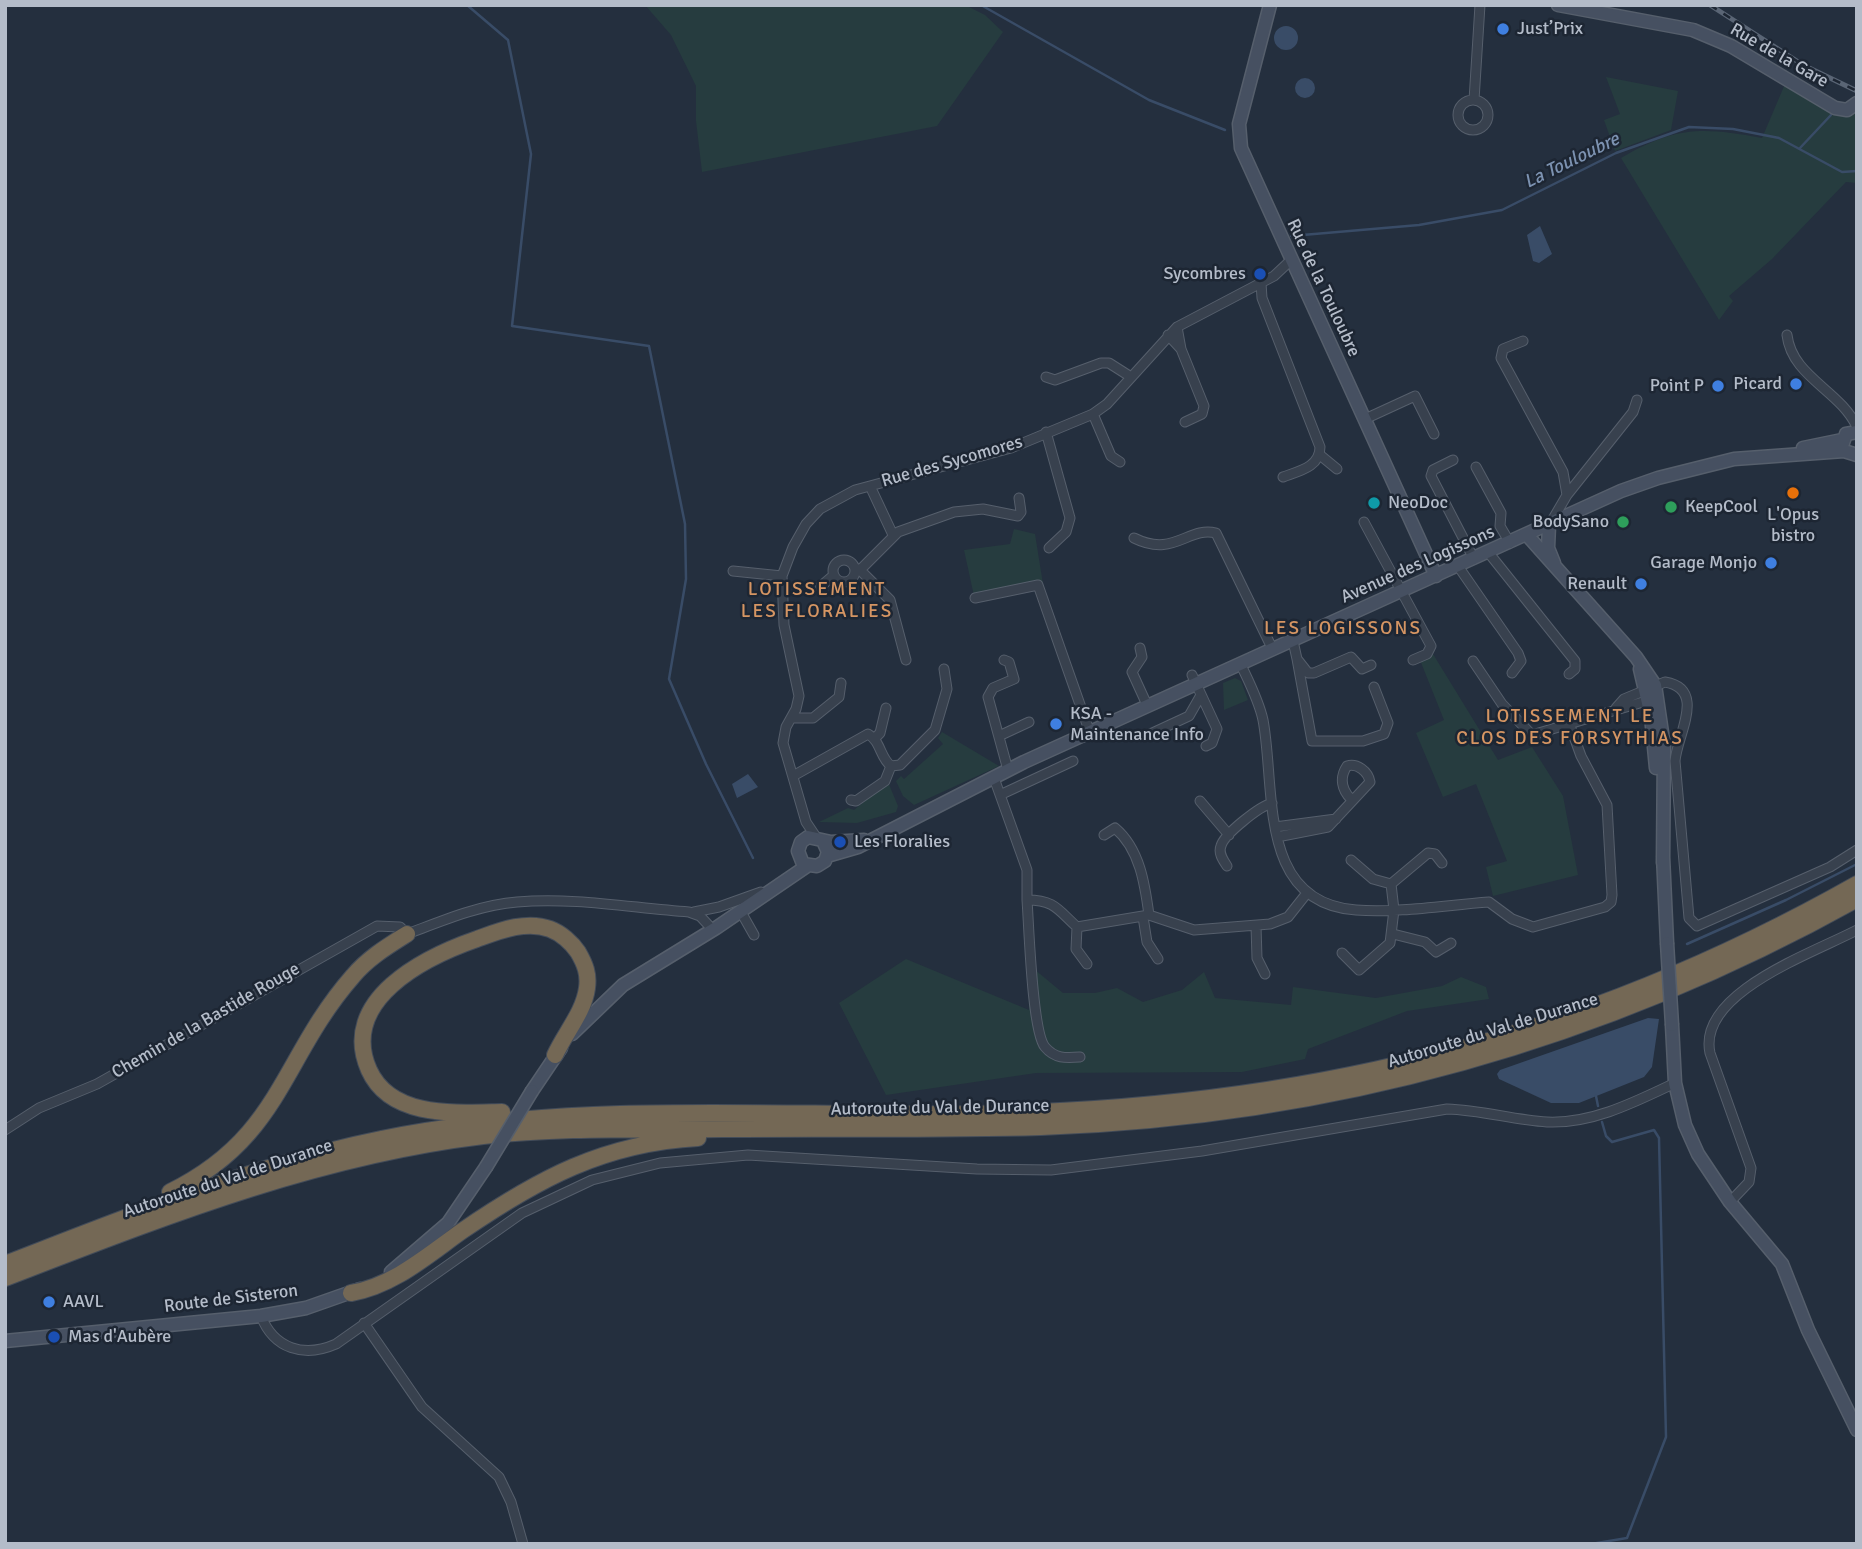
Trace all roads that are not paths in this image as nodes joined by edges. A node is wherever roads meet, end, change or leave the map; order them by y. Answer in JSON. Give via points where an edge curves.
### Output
{"nodes":[{"id":1,"x":1270,"y":5,"type":"edge"},
{"id":2,"x":1480,"y":5,"type":"edge"},
{"id":3,"x":1558,"y":5,"type":"edge"},
{"id":4,"x":1474,"y":100,"type":"dead end"},
{"id":5,"x":1857,"y":103,"type":"edge"},
{"id":6,"x":1290,"y":261,"type":"junction"},
{"id":7,"x":1296,"y":273,"type":"junction"},
{"id":8,"x":1274,"y":276,"type":"junction"},
{"id":9,"x":1261,"y":283,"type":"junction"},
{"id":10,"x":1250,"y":288,"type":"junction"},
{"id":11,"x":1262,"y":298,"type":"junction"},
{"id":12,"x":1177,"y":327,"type":"junction"},
{"id":13,"x":1168,"y":335,"type":"junction"},
{"id":14,"x":1787,"y":335,"type":"dead end"},
{"id":15,"x":1523,"y":341,"type":"dead end"},
{"id":16,"x":1181,"y":349,"type":"junction"},
{"id":17,"x":1046,"y":377,"type":"dead end"},
{"id":18,"x":1131,"y":377,"type":"junction"},
{"id":19,"x":1637,"y":400,"type":"dead end"},
{"id":20,"x":1845,"y":408,"type":"junction"},
{"id":21,"x":1093,"y":414,"type":"junction"},
{"id":22,"x":1365,"y":419,"type":"junction"},
{"id":23,"x":1185,"y":422,"type":"dead end"},
{"id":24,"x":1046,"y":432,"type":"junction"},
{"id":25,"x":1434,"y":434,"type":"dead end"},
{"id":26,"x":1849,"y":437,"type":"edge"},
{"id":27,"x":1320,"y":455,"type":"junction"},
{"id":28,"x":1857,"y":455,"type":"edge"},
{"id":29,"x":1453,"y":460,"type":"dead end"},
{"id":30,"x":1119,"y":461,"type":"dead end"},
{"id":31,"x":1476,"y":467,"type":"dead end"},
{"id":32,"x":1337,"y":469,"type":"dead end"},
{"id":33,"x":1283,"y":477,"type":"dead end"},
{"id":34,"x":870,"y":486,"type":"junction"},
{"id":35,"x":1567,"y":495,"type":"junction"},
{"id":36,"x":1019,"y":498,"type":"dead end"},
{"id":37,"x":1364,"y":522,"type":"dead end"},
{"id":38,"x":1549,"y":525,"type":"junction"},
{"id":39,"x":893,"y":535,"type":"junction"},
{"id":40,"x":1527,"y":535,"type":"junction"},
{"id":41,"x":1134,"y":538,"type":"dead end"},
{"id":42,"x":1510,"y":543,"type":"junction"},
{"id":43,"x":1049,"y":548,"type":"dead end"},
{"id":44,"x":1489,"y":552,"type":"junction"},
{"id":45,"x":1474,"y":559,"type":"junction"},
{"id":46,"x":1458,"y":566,"type":"junction"},
{"id":47,"x":1557,"y":569,"type":"junction"},
{"id":48,"x":857,"y":570,"type":"junction"},
{"id":49,"x":733,"y":571,"type":"dead end"},
{"id":50,"x":834,"y":575,"type":"junction"},
{"id":51,"x":782,"y":576,"type":"junction"},
{"id":52,"x":1436,"y":576,"type":"junction"},
{"id":53,"x":820,"y":587,"type":"dead end"},
{"id":54,"x":1402,"y":592,"type":"junction"},
{"id":55,"x":975,"y":598,"type":"dead end"},
{"id":56,"x":1293,"y":641,"type":"junction"},
{"id":57,"x":1140,"y":648,"type":"dead end"},
{"id":58,"x":1273,"y":650,"type":"junction"},
{"id":59,"x":1297,"y":659,"type":"junction"},
{"id":60,"x":906,"y":660,"type":"dead end"},
{"id":61,"x":1004,"y":660,"type":"dead end"},
{"id":62,"x":1413,"y":660,"type":"dead end"},
{"id":63,"x":1474,"y":661,"type":"dead end"},
{"id":64,"x":1241,"y":665,"type":"junction"},
{"id":65,"x":1370,"y":665,"type":"dead end"},
{"id":66,"x":944,"y":669,"type":"dead end"},
{"id":67,"x":1512,"y":673,"type":"dead end"},
{"id":68,"x":1569,"y":674,"type":"dead end"},
{"id":69,"x":841,"y":683,"type":"dead end"},
{"id":70,"x":1196,"y":685,"type":"junction"},
{"id":71,"x":1374,"y":687,"type":"dead end"},
{"id":72,"x":1652,"y":693,"type":"junction"},
{"id":73,"x":1148,"y":707,"type":"junction"},
{"id":74,"x":887,"y":708,"type":"dead end"},
{"id":75,"x":791,"y":718,"type":"junction"},
{"id":76,"x":1029,"y":722,"type":"dead end"},
{"id":77,"x":1569,"y":723,"type":"junction"},
{"id":78,"x":1090,"y":733,"type":"junction"},
{"id":79,"x":1148,"y":735,"type":"dead end"},
{"id":80,"x":999,"y":736,"type":"junction"},
{"id":81,"x":875,"y":738,"type":"junction"},
{"id":82,"x":1206,"y":746,"type":"dead end"},
{"id":83,"x":1073,"y":761,"type":"dead end"},
{"id":84,"x":891,"y":766,"type":"junction"},
{"id":85,"x":1009,"y":770,"type":"junction"},
{"id":86,"x":793,"y":776,"type":"junction"},
{"id":87,"x":994,"y":778,"type":"junction"},
{"id":88,"x":1002,"y":794,"type":"junction"},
{"id":89,"x":1351,"y":799,"type":"dead end"},
{"id":90,"x":851,"y":800,"type":"dead end"},
{"id":91,"x":1200,"y":801,"type":"dead end"},
{"id":92,"x":1272,"y":803,"type":"junction"},
{"id":93,"x":1336,"y":819,"type":"junction"},
{"id":94,"x":806,"y":822,"type":"junction"},
{"id":95,"x":1275,"y":827,"type":"junction"},
{"id":96,"x":1104,"y":835,"type":"dead end"},
{"id":97,"x":1229,"y":835,"type":"junction"},
{"id":98,"x":1277,"y":837,"type":"junction"},
{"id":99,"x":819,"y":839,"type":"junction"},
{"id":100,"x":871,"y":839,"type":"junction"},
{"id":101,"x":801,"y":842,"type":"junction"},
{"id":102,"x":1857,"y":850,"type":"edge"},
{"id":103,"x":827,"y":856,"type":"junction"},
{"id":104,"x":1351,"y":860,"type":"dead end"},
{"id":105,"x":804,"y":863,"type":"junction"},
{"id":106,"x":1443,"y":863,"type":"dead end"},
{"id":107,"x":1663,"y":863,"type":"junction"},
{"id":108,"x":1227,"y":866,"type":"dead end"},
{"id":109,"x":788,"y":880,"type":"junction"},
{"id":110,"x":1391,"y":884,"type":"junction"},
{"id":111,"x":1857,"y":884,"type":"edge"},
{"id":112,"x":1307,"y":893,"type":"junction"},
{"id":113,"x":1857,"y":899,"type":"edge"},
{"id":114,"x":1027,"y":900,"type":"junction"},
{"id":115,"x":1394,"y":910,"type":"junction"},
{"id":116,"x":690,"y":912,"type":"junction"},
{"id":117,"x":741,"y":912,"type":"junction"},
{"id":118,"x":1146,"y":916,"type":"junction"},
{"id":119,"x":1256,"y":926,"type":"junction"},
{"id":120,"x":1077,"y":927,"type":"junction"},
{"id":121,"x":714,"y":929,"type":"junction"},
{"id":122,"x":1857,"y":930,"type":"edge"},
{"id":123,"x":407,"y":933,"type":"junction"},
{"id":124,"x":1393,"y":934,"type":"junction"},
{"id":125,"x":754,"y":935,"type":"dead end"},
{"id":126,"x":1451,"y":943,"type":"dead end"},
{"id":127,"x":1342,"y":953,"type":"dead end"},
{"id":128,"x":1158,"y":959,"type":"dead end"},
{"id":129,"x":1087,"y":964,"type":"dead end"},
{"id":130,"x":1265,"y":974,"type":"dead end"},
{"id":131,"x":555,"y":1055,"type":"junction"},
{"id":132,"x":1080,"y":1057,"type":"dead end"},
{"id":133,"x":1675,"y":1083,"type":"junction"},
{"id":134,"x":641,"y":1115,"type":"junction"},
{"id":135,"x":1044,"y":1127,"type":"junction"},
{"id":136,"x":5,"y":1130,"type":"edge"},
{"id":137,"x":1730,"y":1202,"type":"junction"},
{"id":138,"x":5,"y":1261,"type":"edge"},
{"id":139,"x":5,"y":1278,"type":"edge"},
{"id":140,"x":351,"y":1293,"type":"junction"},
{"id":141,"x":261,"y":1315,"type":"junction"},
{"id":142,"x":365,"y":1323,"type":"junction"},
{"id":143,"x":5,"y":1341,"type":"edge"},
{"id":144,"x":1857,"y":1430,"type":"edge"},
{"id":145,"x":523,"y":1544,"type":"edge"}],
"edges":[{"from":1,"to":6,"type":"main road","name":"Rue de la Touloubre","via":[[1238,136]]},
{"from":2,"to":4,"type":"street"},
{"from":3,"to":5,"type":"main road","name":"Rue de la Gare","via":[[1693,30],[1731,46],[1835,108],[1847,110]]},
{"from":6,"to":7,"type":"main road","name":"Rue de la Touloubre"},
{"from":6,"to":8,"type":"street"},
{"from":7,"to":8,"type":"street"},
{"from":7,"to":22,"type":"main road","name":"Rue de la Touloubre"},
{"from":8,"to":9,"type":"street","name":"Rue des Sycomores"},
{"from":9,"to":10,"type":"street","name":"Rue des Sycomores"},
{"from":9,"to":11,"type":"street"},
{"from":10,"to":11,"type":"street"},
{"from":10,"to":12,"type":"street","name":"Rue des Sycomores"},
{"from":11,"to":27,"type":"street"},
{"from":12,"to":13,"type":"street","name":"Rue des Sycomores"},
{"from":12,"to":16,"type":"street"},
{"from":13,"to":16,"type":"street"},
{"from":13,"to":18,"type":"street","name":"Rue des Sycomores"},
{"from":14,"to":20,"type":"street","via":[[1796,363]]},
{"from":15,"to":35,"type":"street","via":[[1503,349],[1501,358],[1563,472]]},
{"from":16,"to":23,"type":"street","via":[[1204,406],[1202,414]]},
{"from":17,"to":18,"type":"street","via":[[1055,380],[1101,363]]},
{"from":18,"to":21,"type":"street","name":"Rue des Sycomores"},
{"from":19,"to":35,"type":"street","via":[[1633,412]]},
{"from":20,"to":26,"type":"street"},
{"from":20,"to":26,"type":"street"},
{"from":21,"to":24,"type":"street","name":"Rue des Sycomores"},
{"from":21,"to":30,"type":"street","via":[[1111,456]]},
{"from":22,"to":25,"type":"street","via":[[1415,396]]},
{"from":22,"to":52,"type":"main road","name":"Rue de la Touloubre"},
{"from":24,"to":34,"type":"street","name":"Rue des Sycomores","via":[[1011,448]]},
{"from":24,"to":43,"type":"street","via":[[1070,518],[1066,532]]},
{"from":26,"to":28,"type":"main road"},
{"from":26,"to":38,"type":"main road","name":"Avenue des Logissons","via":[[1658,478]]},
{"from":27,"to":32,"type":"street"},
{"from":27,"to":33,"type":"street","via":[[1313,464]]},
{"from":29,"to":45,"type":"street","via":[[1433,470],[1431,476]]},
{"from":31,"to":42,"type":"street","via":[[1501,513],[1500,526]]},
{"from":34,"to":39,"type":"street"},
{"from":34,"to":51,"type":"street","name":"Rue des Sycomores","via":[[814,514],[793,547]]},
{"from":35,"to":38,"type":"street"},
{"from":36,"to":39,"type":"street","via":[[1018,516],[983,509],[954,512]]},
{"from":37,"to":54,"type":"street"},
{"from":38,"to":40,"type":"main road","name":"Avenue des Logissons"},
{"from":38,"to":47,"type":"main road","via":[[1548,548]]},
{"from":39,"to":48,"type":"street"},
{"from":40,"to":42,"type":"main road","name":"Avenue des Logissons"},
{"from":40,"to":47,"type":"main road"},
{"from":41,"to":58,"type":"street","via":[[1165,546],[1208,531],[1216,533]]},
{"from":42,"to":44,"type":"main road","name":"Avenue des Logissons"},
{"from":44,"to":45,"type":"main road","name":"Avenue des Logissons"},
{"from":44,"to":68,"type":"street","via":[[1574,661],[1575,669]]},
{"from":45,"to":46,"type":"main road","name":"Avenue des Logissons"},
{"from":46,"to":52,"type":"main road","name":"Avenue des Logissons"},
{"from":46,"to":67,"type":"street","via":[[1518,653],[1520,666]]},
{"from":47,"to":72,"type":"main road","via":[[1636,657]]},
{"from":48,"to":50,"type":"street","via":[[846,582]]},
{"from":48,"to":50,"type":"street","via":[[844,560],[835,565]]},
{"from":48,"to":60,"type":"street","via":[[890,600]]},
{"from":49,"to":51,"type":"street"},
{"from":50,"to":53,"type":"street"},
{"from":51,"to":75,"type":"street","via":[[784,625],[799,696]]},
{"from":52,"to":54,"type":"main road","name":"Avenue des Logissons"},
{"from":54,"to":56,"type":"main road","name":"Avenue des Logissons"},
{"from":54,"to":62,"type":"street","via":[[1431,646],[1427,654]]},
{"from":55,"to":78,"type":"street","via":[[1038,585]]},
{"from":56,"to":58,"type":"main road","name":"Avenue des Logissons"},
{"from":56,"to":59,"type":"street"},
{"from":57,"to":73,"type":"street","via":[[1142,657],[1132,672]]},
{"from":58,"to":64,"type":"main road","name":"Avenue des Logissons"},
{"from":59,"to":65,"type":"street","via":[[1314,673],[1351,657],[1362,669]]},
{"from":59,"to":71,"type":"street","via":[[1312,741],[1363,741],[1384,734],[1388,723]]},
{"from":61,"to":80,"type":"street","via":[[1014,679],[993,688],[989,697]]},
{"from":63,"to":77,"type":"street","via":[[1502,705],[1527,732],[1537,734]]},
{"from":64,"to":70,"type":"main road","name":"Avenue des Logissons"},
{"from":64,"to":92,"type":"street","via":[[1263,718]]},
{"from":66,"to":84,"type":"street","via":[[947,689],[936,730],[900,765]]},
{"from":69,"to":75,"type":"street","via":[[839,697],[813,718]]},
{"from":70,"to":73,"type":"main road","name":"Avenue des Logissons"},
{"from":70,"to":79,"type":"street","via":[[1189,716]]},
{"from":70,"to":82,"type":"street","via":[[1217,729]]},
{"from":72,"to":77,"type":"street","via":[[1624,699],[1616,708]]},
{"from":72,"to":102,"type":"street","via":[[1665,682],[1674,683],[1685,693],[1689,706],[1675,761],[1692,923],[1702,926]]},
{"from":72,"to":107,"type":"main road"},
{"from":72,"to":107,"type":"main road","via":[[1664,746]]},
{"from":73,"to":78,"type":"main road","name":"Avenue des Logissons"},
{"from":74,"to":81,"type":"street"},
{"from":75,"to":86,"type":"street","via":[[783,743]]},
{"from":76,"to":80,"type":"street"},
{"from":77,"to":115,"type":"street","via":[[1607,805],[1611,902],[1533,927],[1489,902]]},
{"from":78,"to":85,"type":"main road","name":"Avenue des Logissons"},
{"from":80,"to":85,"type":"street"},
{"from":81,"to":84,"type":"street"},
{"from":81,"to":86,"type":"street","via":[[864,735]]},
{"from":83,"to":88,"type":"street"},
{"from":84,"to":90,"type":"street","via":[[885,781],[856,802]]},
{"from":85,"to":87,"type":"main road","name":"Avenue des Logissons"},
{"from":86,"to":94,"type":"street"},
{"from":87,"to":88,"type":"street"},
{"from":87,"to":100,"type":"main road","name":"Avenue des Logissons"},
{"from":88,"to":114,"type":"street","via":[[1027,870]]},
{"from":89,"to":93,"type":"street"},
{"from":91,"to":97,"type":"street"},
{"from":92,"to":95,"type":"street"},
{"from":92,"to":97,"type":"street","via":[[1259,808]]},
{"from":93,"to":95,"type":"street"},
{"from":93,"to":98,"type":"street","via":[[1319,831]]},
{"from":94,"to":99,"type":"street"},
{"from":94,"to":101,"type":"street"},
{"from":95,"to":98,"type":"street"},
{"from":96,"to":118,"type":"street","via":[[1115,828],[1126,840],[1143,877]]},
{"from":97,"to":108,"type":"street","via":[[1220,846]]},
{"from":98,"to":112,"type":"street","via":[[1283,860]]},
{"from":99,"to":100,"type":"main road","name":"Avenue des Logissons"},
{"from":99,"to":101,"type":"main road"},
{"from":99,"to":103,"type":"main road"},
{"from":100,"to":103,"type":"main road","name":"Avenue des Logissons"},
{"from":101,"to":105,"type":"main road","via":[[797,851]]},
{"from":103,"to":105,"type":"main road","via":[[821,864]]},
{"from":104,"to":110,"type":"street","via":[[1374,879]]},
{"from":105,"to":109,"type":"main road"},
{"from":106,"to":110,"type":"street","via":[[1428,853]]},
{"from":107,"to":133,"type":"main road","bridge":true},
{"from":109,"to":116,"type":"street","via":[[746,899]]},
{"from":109,"to":117,"type":"main road"},
{"from":110,"to":115,"type":"street"},
{"from":111,"to":134,"type":"highway","name":"Autoroute du Val de Durance","via":[[1744,944],[1585,1010],[1434,1058],[1334,1081],[1122,1108],[976,1114]]},
{"from":112,"to":115,"type":"street","via":[[1354,910]]},
{"from":112,"to":119,"type":"street","via":[[1288,917]]},
{"from":113,"to":135,"type":"highway","name":"Autoroute du Val de Durance","via":[[1704,978],[1601,1020],[1439,1071],[1205,1115]]},
{"from":114,"to":120,"type":"street","via":[[1054,905]]},
{"from":114,"to":132,"type":"street","via":[[1038,1034],[1052,1054]]},
{"from":115,"to":124,"type":"street"},
{"from":116,"to":121,"type":"street"},
{"from":116,"to":123,"type":"street","via":[[569,900],[514,902]]},
{"from":117,"to":121,"type":"main road"},
{"from":117,"to":125,"type":"street"},
{"from":118,"to":119,"type":"street","via":[[1194,930]]},
{"from":118,"to":120,"type":"street"},
{"from":118,"to":128,"type":"street","via":[[1147,942]]},
{"from":119,"to":130,"type":"street","via":[[1257,958]]},
{"from":120,"to":129,"type":"street","via":[[1076,949]]},
{"from":121,"to":131,"type":"main road","name":"Route de Sisteron","via":[[623,985]]},
{"from":122,"to":137,"type":"street","via":[[1744,988],[1712,1024],[1710,1053],[1751,1168],[1745,1188]]},
{"from":123,"to":136,"type":"street","name":"Chemin de la Bastide Rouge","via":[[384,925],[363,933],[97,1084],[39,1108]]},
{"from":123,"to":138,"type":"highway","via":[[366,962],[342,989],[273,1104],[222,1160],[170,1192]]},
{"from":124,"to":126,"type":"street","via":[[1425,942],[1436,952]]},
{"from":124,"to":127,"type":"street","via":[[1391,943],[1360,970]]},
{"from":131,"to":134,"type":"highway","via":[[585,998],[587,969],[568,941],[539,926],[510,928],[463,943],[402,975],[366,1020],[363,1047],[372,1077],[401,1103],[469,1113],[591,1109]]},
{"from":131,"to":140,"type":"main road","name":"Route de Sisteron","bridge":true,"via":[[458,1209],[393,1271]]},
{"from":133,"to":137,"type":"main road","via":[[1698,1154]]},
{"from":133,"to":142,"type":"street","via":[[1593,1117],[1569,1122],[1447,1109],[1202,1152],[1051,1170],[977,1170],[748,1155],[660,1163],[592,1180],[523,1213]]},
{"from":134,"to":138,"type":"highway","name":"Autoroute du Val de Durance","via":[[521,1120],[435,1130],[288,1161]]},
{"from":135,"to":139,"type":"highway","name":"Autoroute du Val de Durance","via":[[645,1128],[473,1138],[302,1171]]},
{"from":135,"to":140,"type":"highway","via":[[980,1133],[690,1138],[610,1152],[562,1169],[522,1191],[381,1286]]},
{"from":137,"to":144,"type":"main road","via":[[1782,1264]]},
{"from":140,"to":141,"type":"main road","name":"Route de Sisteron","via":[[306,1308]]},
{"from":141,"to":142,"type":"street","via":[[281,1343],[309,1352],[335,1343]]},
{"from":141,"to":143,"type":"main road","name":"Route de Sisteron"},
{"from":142,"to":145,"type":"street","via":[[422,1407],[499,1477]]}]}
